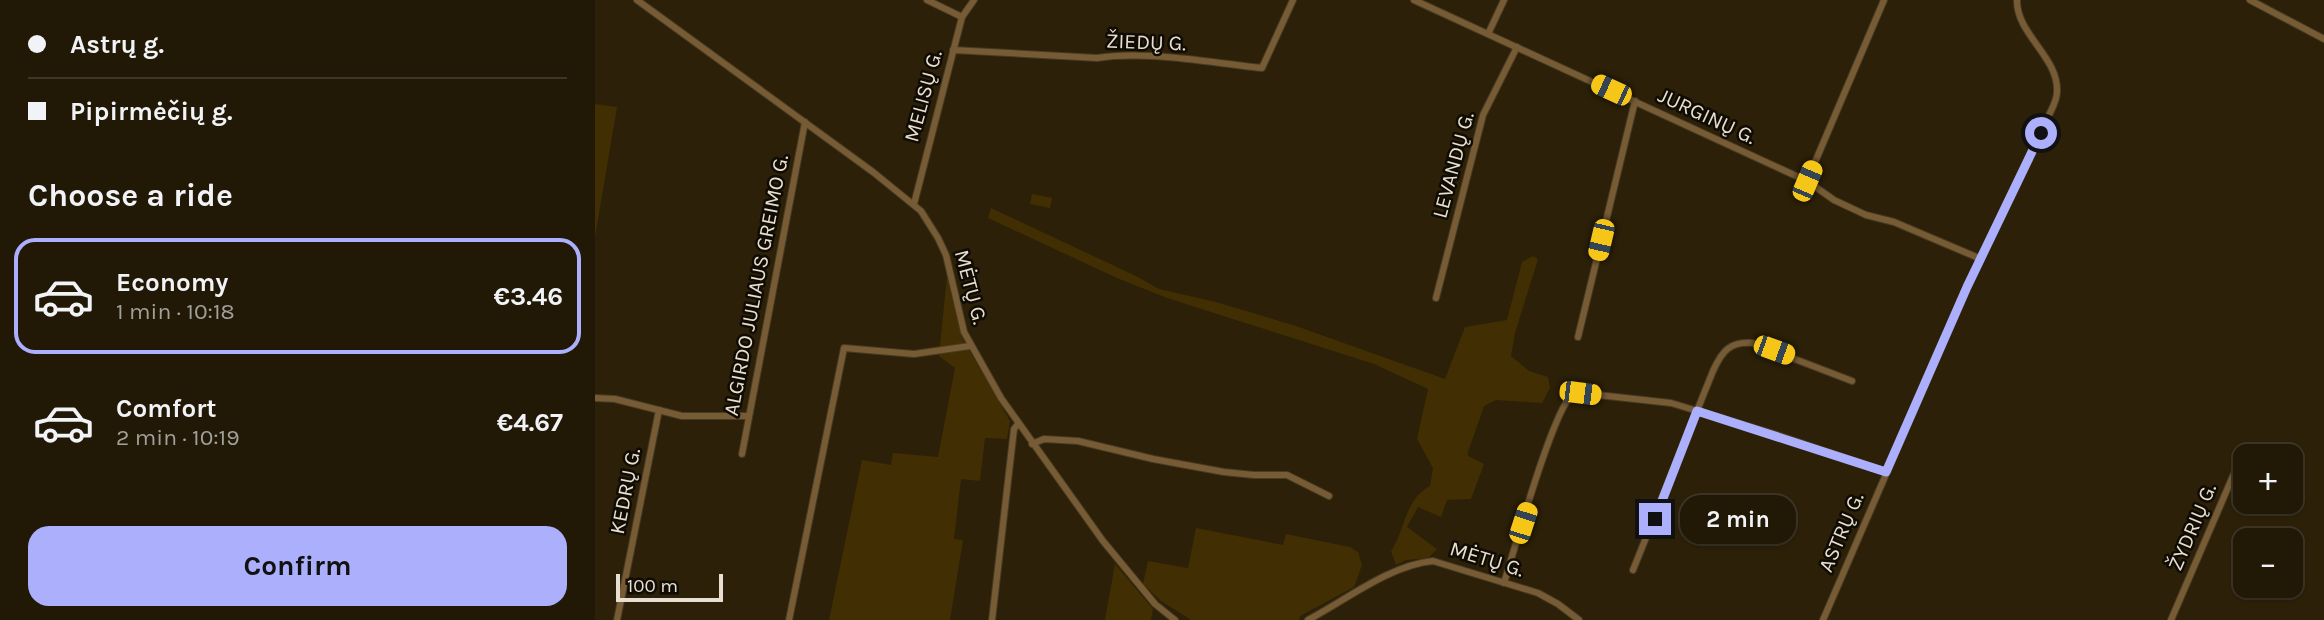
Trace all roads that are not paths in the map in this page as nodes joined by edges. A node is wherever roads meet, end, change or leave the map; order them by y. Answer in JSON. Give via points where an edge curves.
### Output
{"nodes":[{"id":1,"x":637,"y":0,"type":"edge"},
{"id":2,"x":927,"y":0,"type":"edge"},
{"id":3,"x":974,"y":0,"type":"edge"},
{"id":4,"x":1293,"y":0,"type":"edge"},
{"id":5,"x":1414,"y":0,"type":"edge"},
{"id":6,"x":1504,"y":0,"type":"edge"},
{"id":7,"x":1884,"y":0,"type":"edge"},
{"id":8,"x":2017,"y":0,"type":"edge"},
{"id":9,"x":2250,"y":0,"type":"edge"},
{"id":10,"x":962,"y":17,"type":"junction"},
{"id":11,"x":1488,"y":34,"type":"junction"},
{"id":12,"x":2324,"y":39,"type":"edge"},
{"id":13,"x":1517,"y":47,"type":"junction"},
{"id":14,"x":953,"y":50,"type":"junction"},
{"id":15,"x":1635,"y":101,"type":"junction"},
{"id":16,"x":805,"y":122,"type":"junction"},
{"id":17,"x":1807,"y":181,"type":"junction"},
{"id":18,"x":914,"y":204,"type":"junction"},
{"id":19,"x":1982,"y":259,"type":"junction"},
{"id":20,"x":1436,"y":298,"type":"dead end"},
{"id":21,"x":1578,"y":337,"type":"dead end"},
{"id":22,"x":970,"y":346,"type":"junction"},
{"id":23,"x":1851,"y":381,"type":"dead end"},
{"id":24,"x":595,"y":398,"type":"edge"},
{"id":25,"x":659,"y":410,"type":"junction"},
{"id":26,"x":1697,"y":411,"type":"junction"},
{"id":27,"x":749,"y":416,"type":"junction"},
{"id":28,"x":1018,"y":424,"type":"junction"},
{"id":29,"x":1033,"y":444,"type":"junction"},
{"id":30,"x":742,"y":454,"type":"dead end"},
{"id":31,"x":1886,"y":472,"type":"junction"},
{"id":32,"x":2233,"y":476,"type":"edge"},
{"id":33,"x":1329,"y":496,"type":"dead end"},
{"id":34,"x":1633,"y":570,"type":"dead end"},
{"id":35,"x":1503,"y":583,"type":"junction"},
{"id":36,"x":617,"y":620,"type":"edge"},
{"id":37,"x":789,"y":620,"type":"edge"},
{"id":38,"x":992,"y":620,"type":"edge"},
{"id":39,"x":1175,"y":620,"type":"edge"},
{"id":40,"x":1308,"y":620,"type":"edge"},
{"id":41,"x":1579,"y":620,"type":"edge"},
{"id":42,"x":1823,"y":620,"type":"edge"},
{"id":43,"x":2171,"y":620,"type":"edge"}],
"edges":[{"from":1,"to":16,"type":"street","name":"MĖTŲ G."},
{"from":2,"to":10,"type":"street"},
{"from":3,"to":10,"type":"street","name":"MELISŲ G."},
{"from":4,"to":14,"type":"street","name":"ŽIEDŲ G.","via":[[1262,68],[1146,57]]},
{"from":5,"to":11,"type":"street","name":"JURGINŲ G."},
{"from":6,"to":11,"type":"street"},
{"from":7,"to":17,"type":"street"},
{"from":8,"to":19,"type":"street","name":"ASTRŲ G.","via":[[2021,18],[2056,78],[2057,93]]},
{"from":9,"to":12,"type":"street"},
{"from":10,"to":14,"type":"street","name":"MELISŲ G."},
{"from":11,"to":13,"type":"street","name":"JURGINŲ G."},
{"from":13,"to":15,"type":"street","name":"JURGINŲ G."},
{"from":13,"to":20,"type":"street","name":"LEVANDŲ G.","via":[[1483,115]]},
{"from":14,"to":18,"type":"street","name":"MELISŲ G."},
{"from":15,"to":17,"type":"street","name":"JURGINŲ G."},
{"from":15,"to":21,"type":"street"},
{"from":16,"to":18,"type":"street","name":"MĖTŲ G."},
{"from":16,"to":27,"type":"street","name":"ALGIRDO JULIAUS GREIMO G."},
{"from":17,"to":19,"type":"street","name":"JURGINŲ G.","via":[[1866,215],[1895,222]]},
{"from":18,"to":22,"type":"street","name":"MĖTŲ G.","via":[[946,255]]},
{"from":19,"to":31,"type":"street","name":"ASTRŲ G."},
{"from":22,"to":28,"type":"street","name":"MĖTŲ G."},
{"from":22,"to":37,"type":"street","via":[[913,354],[844,348]]},
{"from":23,"to":26,"type":"street","via":[[1753,342],[1739,342],[1721,354]]},
{"from":24,"to":25,"type":"street"},
{"from":25,"to":27,"type":"street","via":[[682,416]]},
{"from":25,"to":36,"type":"street","name":"KEDRŲ G."},
{"from":26,"to":31,"type":"street"},
{"from":26,"to":34,"type":"street"},
{"from":26,"to":35,"type":"street","via":[[1671,403],[1580,393],[1567,399]]},
{"from":27,"to":30,"type":"street","name":"ALGIRDO JULIAUS GREIMO G."},
{"from":28,"to":29,"type":"street","name":"MĖTŲ G."},
{"from":28,"to":38,"type":"street"},
{"from":29,"to":33,"type":"street","via":[[1044,439],[1079,441],[1224,472],[1287,475]]},
{"from":29,"to":39,"type":"street","name":"MĖTŲ G.","via":[[1119,562]]},
{"from":31,"to":42,"type":"street","name":"ASTRŲ G."},
{"from":32,"to":43,"type":"street","name":"ŽYDRIŲ G."},
{"from":35,"to":40,"type":"street","name":"MĖTŲ G.","via":[[1443,563],[1419,562],[1398,569]]},
{"from":35,"to":41,"type":"street","name":"MĖTŲ G.","via":[[1538,593]]}]}
